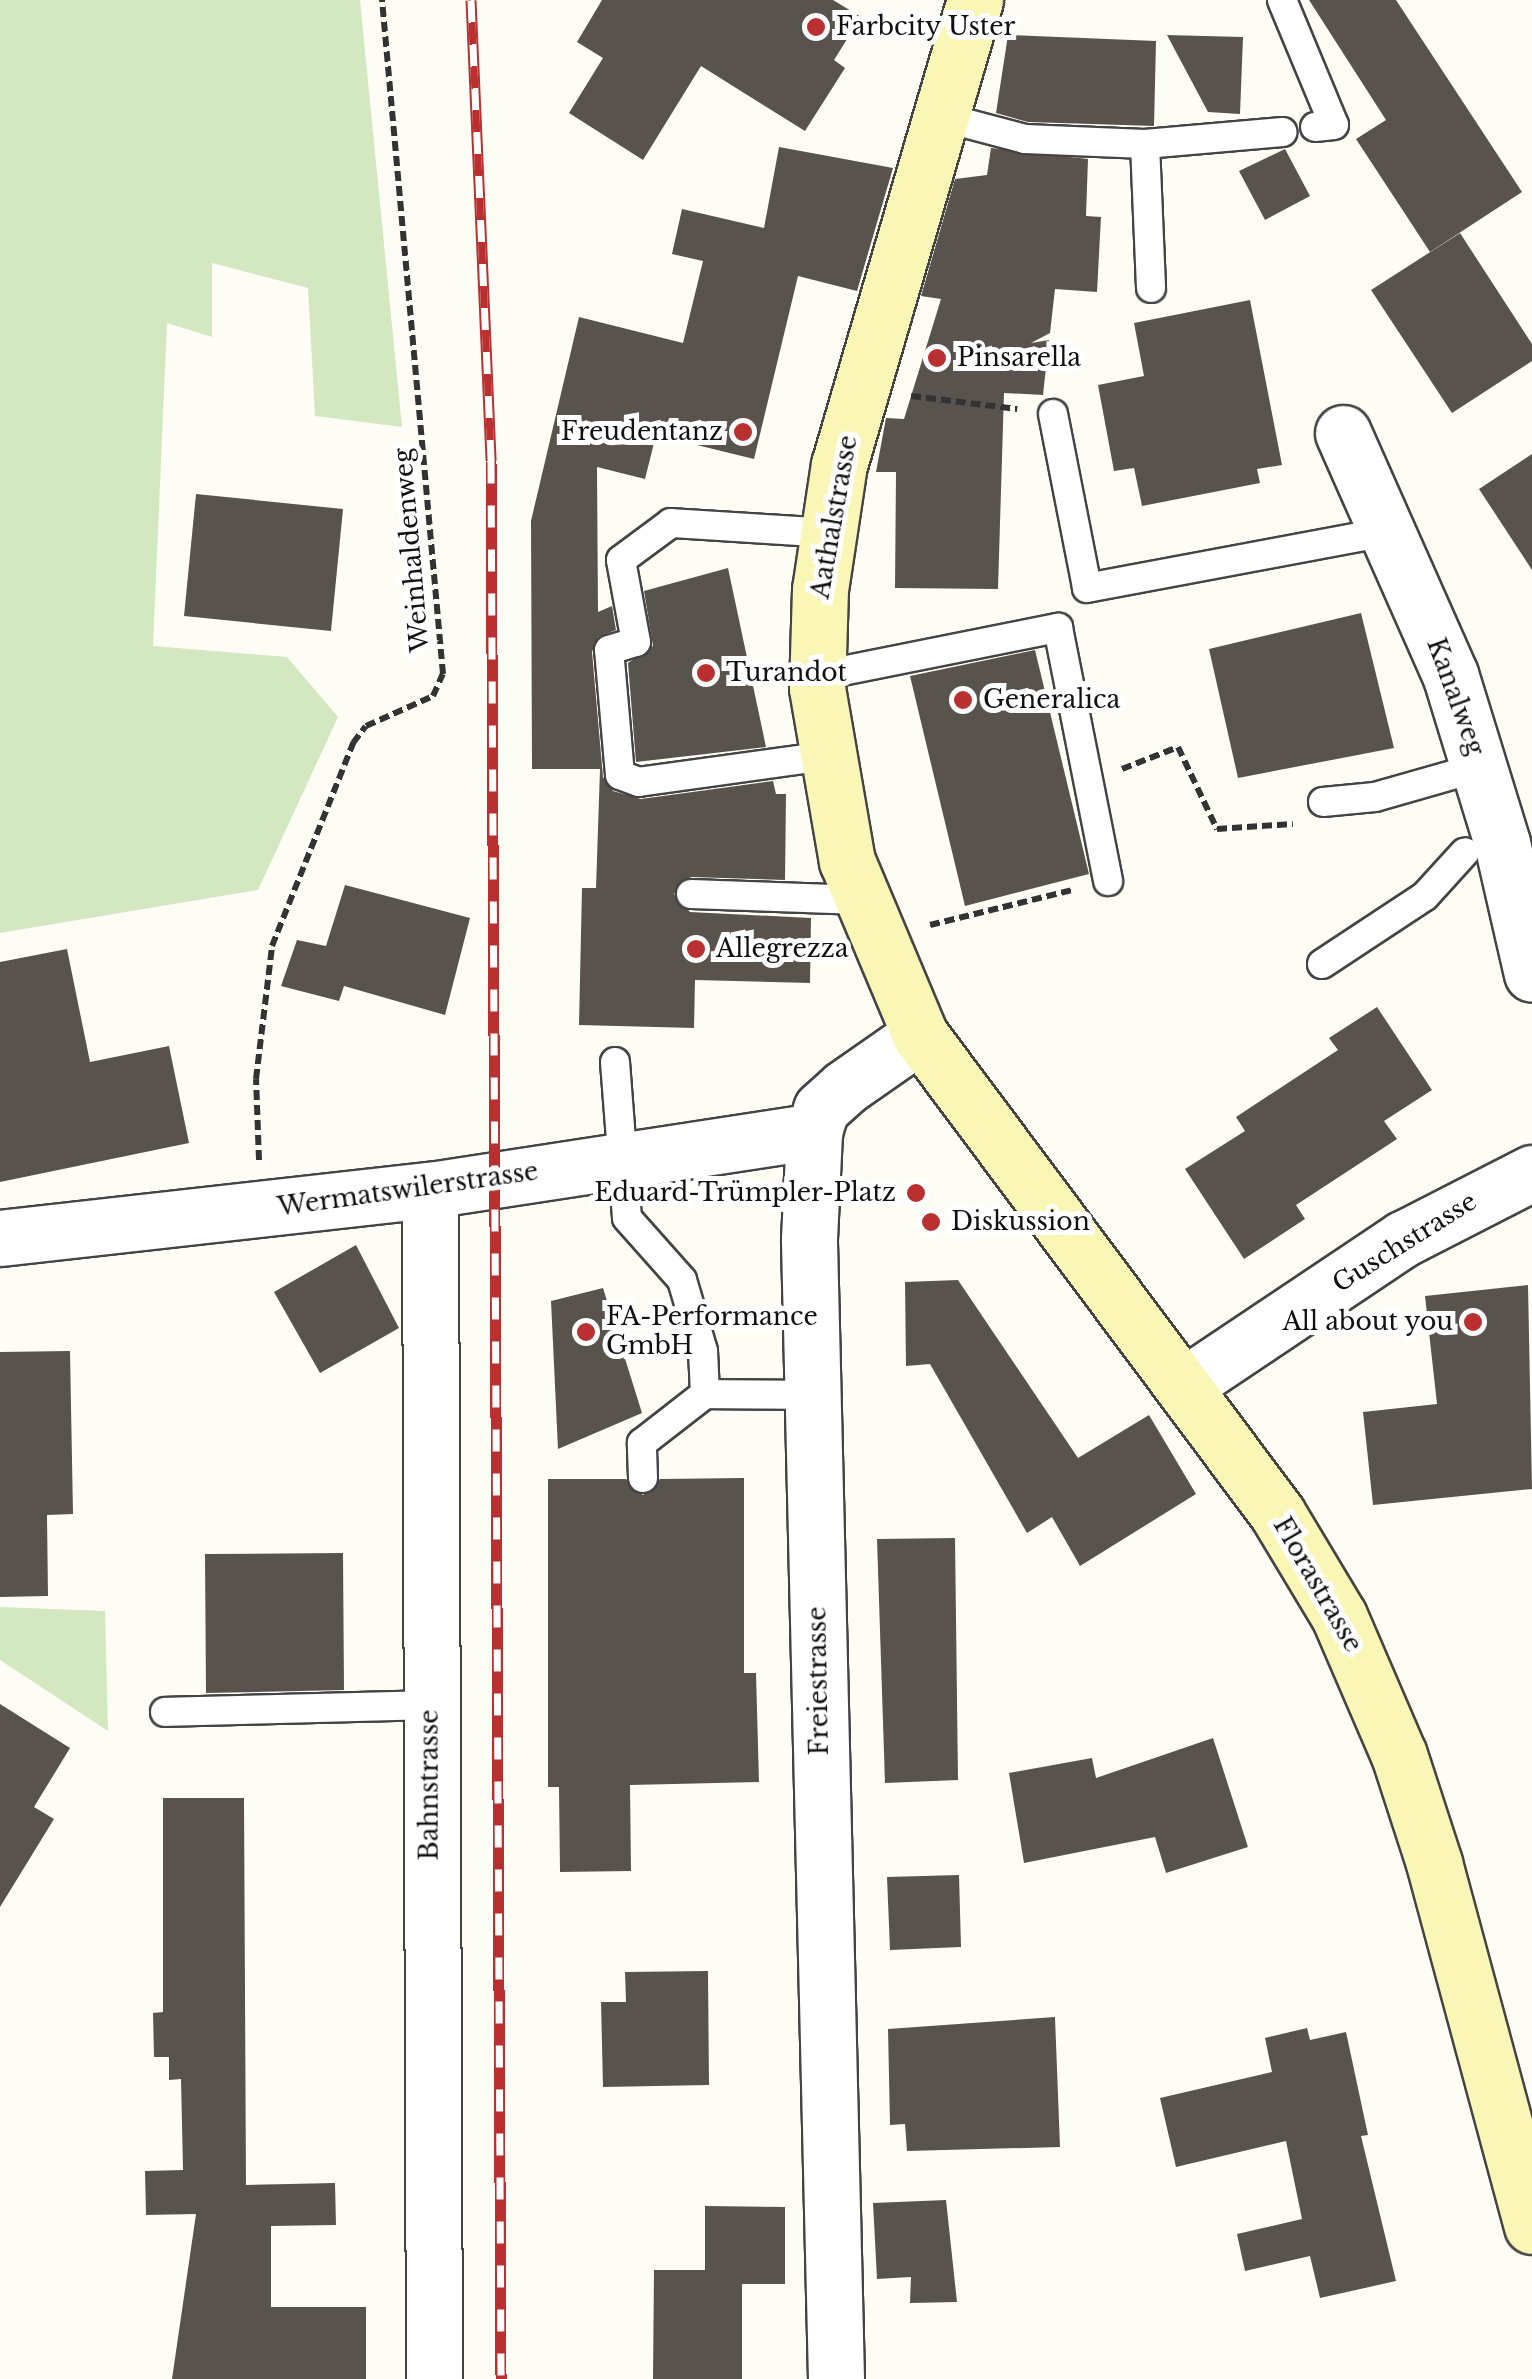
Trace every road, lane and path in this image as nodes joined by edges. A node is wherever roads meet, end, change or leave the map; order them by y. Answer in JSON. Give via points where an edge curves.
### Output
{"nodes":[{"id":1,"x":382,"y":0,"type":"edge"},
{"id":2,"x":974,"y":0,"type":"edge"},
{"id":3,"x":1282,"y":0,"type":"edge"},
{"id":4,"x":942,"y":117,"type":"junction"},
{"id":5,"x":1315,"y":127,"type":"dead end"},
{"id":6,"x":1282,"y":132,"type":"dead end"},
{"id":7,"x":1144,"y":144,"type":"junction"},
{"id":8,"x":1152,"y":288,"type":"dead end"},
{"id":9,"x":892,"y":394,"type":"dead end"},
{"id":10,"x":1053,"y":414,"type":"joint"},
{"id":11,"x":1343,"y":432,"type":"dead end"},
{"id":12,"x":1388,"y":532,"type":"junction"},
{"id":13,"x":828,"y":533,"type":"junction"},
{"id":14,"x":817,"y":676,"type":"junction"},
{"id":15,"x":826,"y":756,"type":"junction"},
{"id":16,"x":1480,"y":767,"type":"junction"},
{"id":17,"x":1088,"y":782,"type":"junction"},
{"id":18,"x":1316,"y":812,"type":"joint"},
{"id":19,"x":1465,"y":852,"type":"dead end"},
{"id":20,"x":1108,"y":882,"type":"joint"},
{"id":21,"x":691,"y":894,"type":"dead end"},
{"id":22,"x":861,"y":900,"type":"junction"},
{"id":23,"x":922,"y":927,"type":"dead end"},
{"id":24,"x":1322,"y":964,"type":"dead end"},
{"id":25,"x":1532,"y":974,"type":"edge"},
{"id":26,"x":920,"y":1035,"type":"junction"},
{"id":27,"x":615,"y":1062,"type":"dead end"},
{"id":28,"x":814,"y":1131,"type":"junction"},
{"id":29,"x":620,"y":1157,"type":"junction"},
{"id":30,"x":1532,"y":1173,"type":"edge"},
{"id":31,"x":430,"y":1190,"type":"junction"},
{"id":32,"x":262,"y":1211,"type":"junction"},
{"id":33,"x":0,"y":1238,"type":"edge"},
{"id":34,"x":1183,"y":1386,"type":"junction"},
{"id":35,"x":705,"y":1394,"type":"junction"},
{"id":36,"x":812,"y":1395,"type":"junction"},
{"id":37,"x":642,"y":1478,"type":"dead end"},
{"id":38,"x":430,"y":1705,"type":"junction"},
{"id":39,"x":165,"y":1712,"type":"dead end"},
{"id":40,"x":1532,"y":2226,"type":"edge"},
{"id":41,"x":434,"y":2379,"type":"edge"},
{"id":42,"x":836,"y":2379,"type":"edge"}],
"edges":[{"from":1,"to":32,"type":"path","name":"Weinhaldenweg","via":[[444,674],[433,696],[366,726],[353,743],[272,946],[256,1079]]},
{"from":2,"to":4,"type":"main road","name":"Aathalstrasse"},
{"from":3,"to":5,"type":"lane","via":[[1334,125]]},
{"from":4,"to":7,"type":"lane","via":[[1024,139]]},
{"from":4,"to":13,"type":"main road","name":"Aathalstrasse","via":[[840,464]]},
{"from":6,"to":7,"type":"lane"},
{"from":7,"to":8,"type":"lane"},
{"from":9,"to":10,"type":"path"},
{"from":10,"to":12,"type":"lane","via":[[1087,588]]},
{"from":11,"to":12,"type":"street","name":"Kanalweg"},
{"from":12,"to":16,"type":"street","name":"Kanalweg","via":[[1450,674]]},
{"from":13,"to":14,"type":"main road","name":"Aathalstrasse"},
{"from":13,"to":15,"type":"lane","via":[[671,523],[621,560],[636,642],[609,650],[620,774],[639,782]]},
{"from":14,"to":15,"type":"main road","name":"Aathalstrasse"},
{"from":14,"to":17,"type":"lane","via":[[1058,628]]},
{"from":15,"to":22,"type":"main road","name":"Aathalstrasse"},
{"from":16,"to":18,"type":"lane"},
{"from":16,"to":25,"type":"street","name":"Kanalweg"},
{"from":17,"to":18,"type":"path","via":[[1178,746],[1218,830]]},
{"from":17,"to":20,"type":"lane"},
{"from":19,"to":24,"type":"lane","via":[[1425,896]]},
{"from":20,"to":23,"type":"path"},
{"from":21,"to":22,"type":"lane"},
{"from":22,"to":26,"type":"main road","name":"Aathalstrasse"},
{"from":26,"to":28,"type":"street","via":[[821,1108]]},
{"from":26,"to":34,"type":"main road","name":"Florastrasse"},
{"from":27,"to":29,"type":"lane"},
{"from":28,"to":29,"type":"street","name":"Wermatswilerstrasse"},
{"from":28,"to":36,"type":"street","name":"Freiestrasse"},
{"from":29,"to":31,"type":"street","name":"Wermatswilerstrasse"},
{"from":29,"to":35,"type":"lane","via":[[626,1218],[682,1280],[693,1307]]},
{"from":30,"to":34,"type":"street","name":"Guschstrasse","via":[[1404,1239]]},
{"from":31,"to":32,"type":"street","name":"Wermatswilerstrasse"},
{"from":31,"to":38,"type":"street","name":"Bahnstrasse"},
{"from":32,"to":33,"type":"street","name":"Wermatswilerstrasse"},
{"from":34,"to":40,"type":"main road","name":"Florastrasse","via":[[1280,1518],[1366,1670],[1434,1864]]},
{"from":35,"to":36,"type":"lane"},
{"from":35,"to":37,"type":"lane","via":[[642,1443]]},
{"from":36,"to":42,"type":"street","name":"Freiestrasse"},
{"from":38,"to":39,"type":"lane"},
{"from":38,"to":41,"type":"street","name":"Bahnstrasse"}]}
